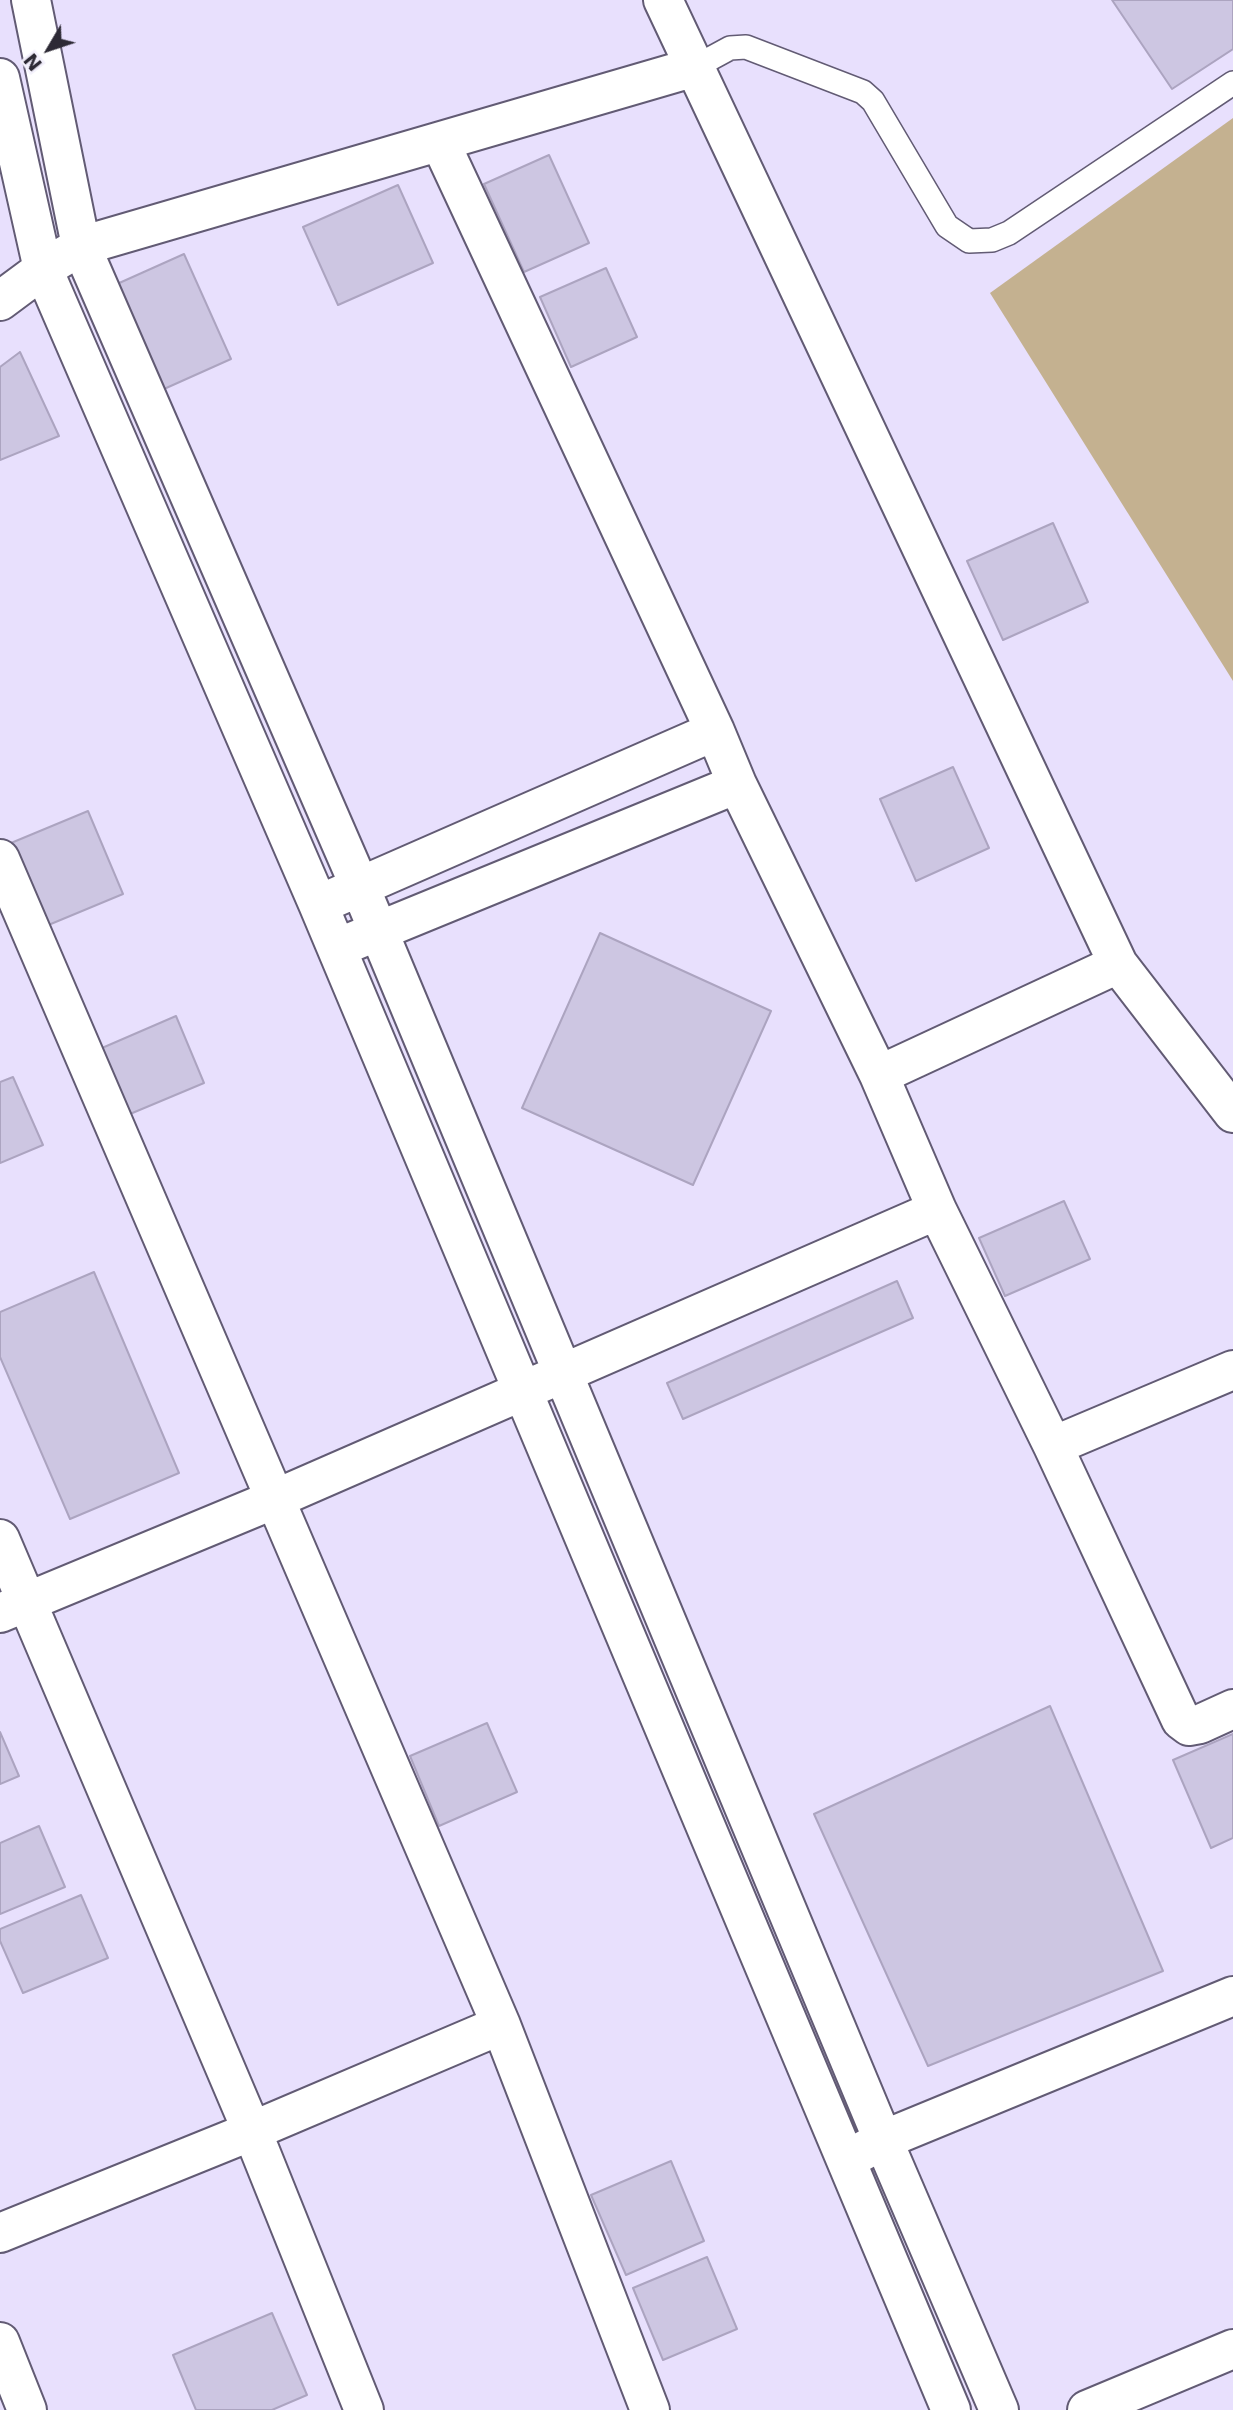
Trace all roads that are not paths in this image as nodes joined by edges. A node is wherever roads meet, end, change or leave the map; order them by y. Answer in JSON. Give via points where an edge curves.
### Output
{"nodes":[{"id":1,"x":31,"y":0,"type":"edge"},
{"id":2,"x":663,"y":0,"type":"edge"},
{"id":3,"x":695,"y":67,"type":"junction"},
{"id":4,"x":0,"y":78,"type":"edge"},
{"id":5,"x":1233,"y":83,"type":"edge"},
{"id":6,"x":440,"y":142,"type":"junction"},
{"id":7,"x":81,"y":246,"type":"junction"},
{"id":8,"x":43,"y":269,"type":"junction"},
{"id":9,"x":0,"y":301,"type":"edge"},
{"id":10,"x":715,"y":731,"type":"junction"},
{"id":11,"x":737,"y":784,"type":"junction"},
{"id":12,"x":0,"y":859,"type":"edge"},
{"id":13,"x":360,"y":887,"type":"junction"},
{"id":14,"x":318,"y":904,"type":"junction"},
{"id":15,"x":378,"y":930,"type":"junction"},
{"id":16,"x":337,"y":949,"type":"junction"},
{"id":17,"x":1118,"y":964,"type":"junction"},
{"id":18,"x":879,"y":1075,"type":"junction"},
{"id":19,"x":1233,"y":1113,"type":"edge"},
{"id":20,"x":937,"y":1210,"type":"junction"},
{"id":21,"x":1233,"y":1370,"type":"edge"},
{"id":22,"x":564,"y":1373,"type":"junction"},
{"id":23,"x":522,"y":1393,"type":"junction"},
{"id":24,"x":1053,"y":1446,"type":"junction"},
{"id":25,"x":275,"y":1499,"type":"junction"},
{"id":26,"x":0,"y":1539,"type":"edge"},
{"id":27,"x":13,"y":1607,"type":"edge"},
{"id":28,"x":1233,"y":1709,"type":"edge"},
{"id":29,"x":1233,"y":1996,"type":"edge"},
{"id":30,"x":501,"y":2025,"type":"junction"},
{"id":31,"x":252,"y":2131,"type":"junction"},
{"id":32,"x":883,"y":2140,"type":"junction"},
{"id":33,"x":844,"y":2160,"type":"junction"},
{"id":34,"x":0,"y":2233,"type":"edge"},
{"id":35,"x":0,"y":2342,"type":"edge"},
{"id":36,"x":1233,"y":2349,"type":"edge"},
{"id":37,"x":27,"y":2410,"type":"edge"},
{"id":38,"x":364,"y":2410,"type":"edge"},
{"id":39,"x":650,"y":2410,"type":"edge"},
{"id":40,"x":951,"y":2410,"type":"edge"},
{"id":41,"x":999,"y":2410,"type":"edge"},
{"id":42,"x":1087,"y":2410,"type":"edge"}],
"edges":[{"from":1,"to":7,"type":"street"},
{"from":2,"to":3,"type":"street"},
{"from":3,"to":5,"type":"lane","via":[[730,48],[746,47],[863,92],[947,226],[969,241],[992,240],[1009,233]]},
{"from":3,"to":6,"type":"street"},
{"from":3,"to":17,"type":"street"},
{"from":4,"to":8,"type":"street"},
{"from":6,"to":7,"type":"street"},
{"from":6,"to":10,"type":"street"},
{"from":7,"to":8,"type":"street"},
{"from":7,"to":13,"type":"street"},
{"from":8,"to":9,"type":"street"},
{"from":8,"to":14,"type":"street"},
{"from":10,"to":11,"type":"street"},
{"from":10,"to":13,"type":"street"},
{"from":11,"to":15,"type":"street"},
{"from":11,"to":18,"type":"street"},
{"from":12,"to":25,"type":"street"},
{"from":13,"to":14,"type":"street"},
{"from":13,"to":15,"type":"street"},
{"from":14,"to":16,"type":"street"},
{"from":15,"to":16,"type":"street"},
{"from":15,"to":22,"type":"street"},
{"from":16,"to":23,"type":"street"},
{"from":17,"to":18,"type":"street"},
{"from":17,"to":19,"type":"street"},
{"from":18,"to":20,"type":"street"},
{"from":20,"to":22,"type":"street"},
{"from":20,"to":24,"type":"street"},
{"from":21,"to":24,"type":"street"},
{"from":22,"to":23,"type":"street"},
{"from":22,"to":32,"type":"street"},
{"from":23,"to":25,"type":"street"},
{"from":23,"to":33,"type":"street"},
{"from":24,"to":28,"type":"street","via":[[1181,1720],[1189,1726],[1200,1724]]},
{"from":25,"to":27,"type":"street"},
{"from":25,"to":30,"type":"street"},
{"from":26,"to":27,"type":"street"},
{"from":27,"to":31,"type":"street"},
{"from":29,"to":32,"type":"street"},
{"from":30,"to":31,"type":"street"},
{"from":30,"to":39,"type":"street"},
{"from":31,"to":34,"type":"street"},
{"from":31,"to":38,"type":"street"},
{"from":32,"to":33,"type":"street"},
{"from":32,"to":41,"type":"street"},
{"from":33,"to":40,"type":"street"},
{"from":35,"to":37,"type":"street"},
{"from":36,"to":42,"type":"street"}]}
